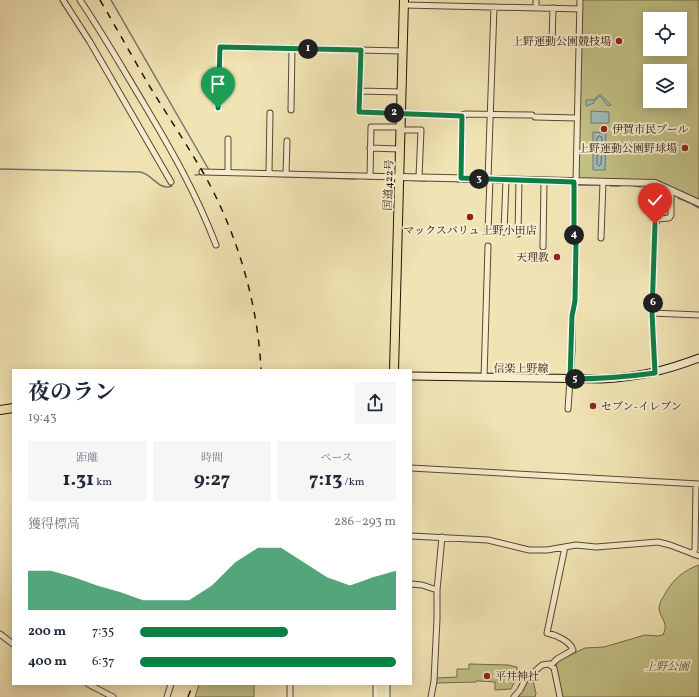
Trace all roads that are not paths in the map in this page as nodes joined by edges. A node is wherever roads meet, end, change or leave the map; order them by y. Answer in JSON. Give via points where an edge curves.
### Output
{"nodes":[{"id":1,"x":63,"y":0,"type":"edge"},
{"id":2,"x":80,"y":0,"type":"edge"},
{"id":3,"x":536,"y":0,"type":"edge"},
{"id":4,"x":580,"y":0,"type":"edge"},
{"id":5,"x":404,"y":2,"type":"edge"},
{"id":6,"x":494,"y":7,"type":"junction"},
{"id":7,"x":536,"y":8,"type":"junction"},
{"id":8,"x":553,"y":8,"type":"junction"},
{"id":9,"x":580,"y":9,"type":"junction"},
{"id":10,"x":552,"y":42,"type":"dead end"},
{"id":11,"x":292,"y":48,"type":"junction"},
{"id":12,"x":361,"y":50,"type":"junction"},
{"id":13,"x":403,"y":51,"type":"junction"},
{"id":14,"x":360,"y":91,"type":"junction"},
{"id":15,"x":402,"y":92,"type":"junction"},
{"id":16,"x":218,"y":108,"type":"dead end"},
{"id":17,"x":291,"y":110,"type":"dead end"},
{"id":18,"x":270,"y":113,"type":"dead end"},
{"id":19,"x":401,"y":114,"type":"junction"},
{"id":20,"x":490,"y":115,"type":"junction"},
{"id":21,"x":462,"y":116,"type":"junction"},
{"id":22,"x":577,"y":118,"type":"junction"},
{"id":23,"x":401,"y":129,"type":"junction"},
{"id":24,"x":228,"y":139,"type":"dead end"},
{"id":25,"x":287,"y":141,"type":"dead end"},
{"id":26,"x":370,"y":148,"type":"junction"},
{"id":27,"x":400,"y":149,"type":"junction"},
{"id":28,"x":207,"y":172,"type":"dead end"},
{"id":29,"x":228,"y":172,"type":"junction"},
{"id":30,"x":269,"y":173,"type":"junction"},
{"id":31,"x":286,"y":174,"type":"junction"},
{"id":32,"x":370,"y":176,"type":"junction"},
{"id":33,"x":400,"y":177,"type":"junction"},
{"id":34,"x":419,"y":177,"type":"junction"},
{"id":35,"x":461,"y":178,"type":"junction"},
{"id":36,"x":489,"y":179,"type":"junction"},
{"id":37,"x":506,"y":180,"type":"junction"},
{"id":38,"x":520,"y":180,"type":"junction"},
{"id":39,"x":544,"y":181,"type":"junction"},
{"id":40,"x":171,"y":182,"type":"dead end"},
{"id":41,"x":575,"y":182,"type":"junction"},
{"id":42,"x":603,"y":182,"type":"junction"},
{"id":43,"x":673,"y":191,"type":"junction"},
{"id":44,"x":699,"y":203,"type":"edge"},
{"id":45,"x":518,"y":234,"type":"dead end"},
{"id":46,"x":601,"y":238,"type":"dead end"},
{"id":47,"x":216,"y":245,"type":"dead end"},
{"id":48,"x":488,"y":246,"type":"dead end"},
{"id":49,"x":543,"y":247,"type":"dead end"},
{"id":50,"x":652,"y":313,"type":"junction"},
{"id":51,"x":699,"y":315,"type":"edge"},
{"id":52,"x":699,"y":358,"type":"edge"},
{"id":53,"x":394,"y":369,"type":"edge"},
{"id":54,"x":655,"y":373,"type":"junction"},
{"id":55,"x":412,"y":376,"type":"edge"},
{"id":56,"x":484,"y":378,"type":"junction"},
{"id":57,"x":570,"y":379,"type":"junction"},
{"id":58,"x":12,"y":408,"type":"edge"},
{"id":59,"x":568,"y":409,"type":"dead end"},
{"id":60,"x":0,"y":410,"type":"edge"},
{"id":61,"x":412,"y":468,"type":"edge"},
{"id":62,"x":697,"y":484,"type":"edge"},
{"id":63,"x":412,"y":536,"type":"edge"},
{"id":64,"x":442,"y":537,"type":"junction"},
{"id":65,"x":564,"y":548,"type":"junction"},
{"id":66,"x":693,"y":554,"type":"junction"},
{"id":67,"x":699,"y":556,"type":"edge"},
{"id":68,"x":412,"y":584,"type":"edge"},
{"id":69,"x":437,"y":590,"type":"junction"},
{"id":70,"x":0,"y":634,"type":"edge"},
{"id":71,"x":12,"y":643,"type":"edge"},
{"id":72,"x":551,"y":665,"type":"junction"},
{"id":73,"x":90,"y":685,"type":"edge"},
{"id":74,"x":171,"y":685,"type":"edge"},
{"id":75,"x":290,"y":685,"type":"edge"},
{"id":76,"x":376,"y":685,"type":"edge"},
{"id":77,"x":381,"y":685,"type":"edge"},
{"id":78,"x":387,"y":685,"type":"edge"},
{"id":79,"x":113,"y":697,"type":"edge"},
{"id":80,"x":167,"y":697,"type":"edge"},
{"id":81,"x":290,"y":697,"type":"edge"},
{"id":82,"x":376,"y":697,"type":"edge"},
{"id":83,"x":387,"y":697,"type":"edge"},
{"id":84,"x":430,"y":697,"type":"edge"},
{"id":85,"x":514,"y":697,"type":"edge"},
{"id":86,"x":560,"y":697,"type":"edge"}],
"edges":[{"from":1,"to":40,"type":"street"},
{"from":2,"to":47,"type":"street","via":[[170,148],[196,196]]},
{"from":3,"to":7,"type":"street"},
{"from":4,"to":9,"type":"street"},
{"from":5,"to":6,"type":"street"},
{"from":5,"to":13,"type":"highway","name":"国道422号"},
{"from":6,"to":7,"type":"street"},
{"from":6,"to":20,"type":"street"},
{"from":7,"to":8,"type":"street"},
{"from":8,"to":9,"type":"street"},
{"from":8,"to":10,"type":"street"},
{"from":9,"to":22,"type":"street"},
{"from":11,"to":12,"type":"street"},
{"from":11,"to":16,"type":"street","via":[[220,47]]},
{"from":11,"to":17,"type":"street"},
{"from":12,"to":13,"type":"street"},
{"from":12,"to":14,"type":"street"},
{"from":13,"to":15,"type":"highway","name":"国道422号"},
{"from":14,"to":15,"type":"street"},
{"from":14,"to":19,"type":"street","via":[[359,112]]},
{"from":15,"to":19,"type":"highway","name":"国道422号"},
{"from":18,"to":30,"type":"street"},
{"from":19,"to":21,"type":"street"},
{"from":19,"to":23,"type":"highway","name":"国道422号"},
{"from":20,"to":21,"type":"street"},
{"from":20,"to":22,"type":"street"},
{"from":20,"to":36,"type":"street"},
{"from":21,"to":35,"type":"street"},
{"from":22,"to":41,"type":"street"},
{"from":23,"to":26,"type":"street","via":[[371,127]]},
{"from":23,"to":27,"type":"highway","name":"国道422号"},
{"from":23,"to":34,"type":"street","via":[[421,130]]},
{"from":24,"to":29,"type":"street"},
{"from":25,"to":31,"type":"street"},
{"from":26,"to":27,"type":"street"},
{"from":26,"to":32,"type":"street"},
{"from":27,"to":33,"type":"highway","name":"国道422号"},
{"from":28,"to":29,"type":"street"},
{"from":29,"to":30,"type":"street"},
{"from":30,"to":31,"type":"street"},
{"from":31,"to":32,"type":"street"},
{"from":32,"to":33,"type":"street"},
{"from":33,"to":34,"type":"street"},
{"from":33,"to":53,"type":"highway","name":"国道422号"},
{"from":34,"to":35,"type":"street"},
{"from":35,"to":36,"type":"street"},
{"from":36,"to":37,"type":"street"},
{"from":36,"to":37,"type":"street","via":[[488,232],[504,232]]},
{"from":37,"to":38,"type":"street"},
{"from":38,"to":39,"type":"street"},
{"from":38,"to":45,"type":"street"},
{"from":39,"to":41,"type":"street"},
{"from":39,"to":49,"type":"street"},
{"from":41,"to":42,"type":"street"},
{"from":41,"to":57,"type":"street","via":[[575,301],[572,316]]},
{"from":42,"to":43,"type":"street","via":[[655,184]]},
{"from":42,"to":46,"type":"street"},
{"from":43,"to":44,"type":"street"},
{"from":43,"to":50,"type":"street","via":[[671,215],[669,218],[658,220],[655,224]]},
{"from":48,"to":56,"type":"street"},
{"from":50,"to":51,"type":"street"},
{"from":50,"to":54,"type":"street"},
{"from":52,"to":54,"type":"main road","name":"信楽上野線"},
{"from":54,"to":57,"type":"main road","name":"信楽上野線","via":[[616,378]]},
{"from":55,"to":56,"type":"main road","name":"信楽上野線"},
{"from":56,"to":57,"type":"main road","name":"信楽上野線"},
{"from":57,"to":59,"type":"street"},
{"from":58,"to":60,"type":"highway"},
{"from":61,"to":62,"type":"street"},
{"from":62,"to":66,"type":"street"},
{"from":63,"to":64,"type":"street"},
{"from":64,"to":65,"type":"street","via":[[488,540],[529,550]]},
{"from":64,"to":69,"type":"street"},
{"from":65,"to":66,"type":"street","via":[[576,544],[596,546],[658,542]]},
{"from":65,"to":72,"type":"street","via":[[547,634],[568,643],[573,650]]},
{"from":66,"to":67,"type":"street"},
{"from":68,"to":69,"type":"street"},
{"from":69,"to":84,"type":"street","via":[[434,680]]},
{"from":70,"to":71,"type":"street"},
{"from":72,"to":85,"type":"street","via":[[544,664],[535,671],[525,680]]},
{"from":72,"to":86,"type":"street","via":[[554,668]]},
{"from":73,"to":79,"type":"street"},
{"from":74,"to":80,"type":"street"},
{"from":75,"to":81,"type":"street"},
{"from":76,"to":82,"type":"street"},
{"from":77,"to":82,"type":"highway"},
{"from":78,"to":83,"type":"street"}]}
